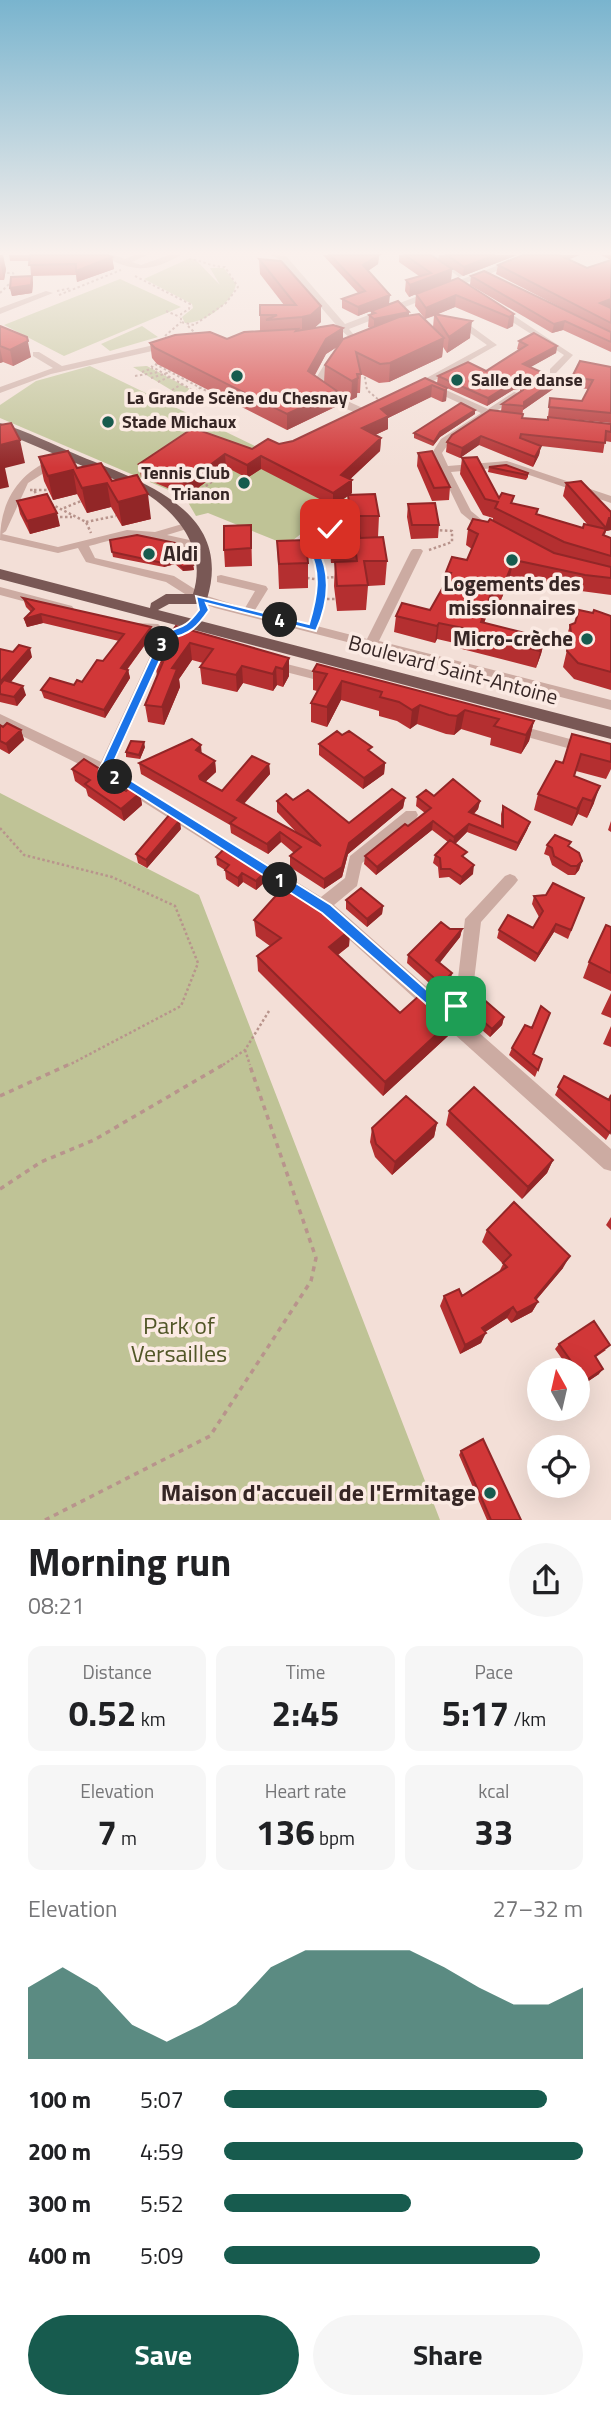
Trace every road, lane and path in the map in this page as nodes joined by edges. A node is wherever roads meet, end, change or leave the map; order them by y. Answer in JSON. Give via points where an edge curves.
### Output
{"nodes":[{"id":1,"x":176,"y":326,"type":"edge"},
{"id":2,"x":188,"y":326,"type":"edge"},
{"id":3,"x":342,"y":326,"type":"edge"},
{"id":4,"x":352,"y":326,"type":"edge"},
{"id":5,"x":437,"y":326,"type":"edge"},
{"id":6,"x":524,"y":326,"type":"edge"},
{"id":7,"x":344,"y":329,"type":"junction"},
{"id":8,"x":310,"y":337,"type":"edge"},
{"id":9,"x":162,"y":338,"type":"edge"},
{"id":10,"x":200,"y":339,"type":"edge"},
{"id":11,"x":176,"y":344,"type":"edge"},
{"id":12,"x":36,"y":354,"type":"dead end"},
{"id":13,"x":155,"y":364,"type":"dead end"},
{"id":14,"x":151,"y":366,"type":"dead end"},
{"id":15,"x":159,"y":366,"type":"junction"},
{"id":16,"x":154,"y":368,"type":"junction"},
{"id":17,"x":368,"y":368,"type":"edge"},
{"id":18,"x":61,"y":369,"type":"junction"},
{"id":19,"x":165,"y":369,"type":"junction"},
{"id":20,"x":161,"y":371,"type":"junction"},
{"id":21,"x":553,"y":371,"type":"dead end"},
{"id":22,"x":142,"y":372,"type":"dead end"},
{"id":23,"x":170,"y":372,"type":"junction"},
{"id":24,"x":165,"y":374,"type":"junction"},
{"id":25,"x":175,"y":374,"type":"junction"},
{"id":26,"x":135,"y":376,"type":"dead end"},
{"id":27,"x":170,"y":376,"type":"junction"},
{"id":28,"x":180,"y":377,"type":"junction"},
{"id":29,"x":151,"y":378,"type":"dead end"},
{"id":30,"x":174,"y":379,"type":"junction"},
{"id":31,"x":184,"y":379,"type":"junction"},
{"id":32,"x":179,"y":381,"type":"junction"},
{"id":33,"x":189,"y":381,"type":"junction"},
{"id":34,"x":158,"y":382,"type":"dead end"},
{"id":35,"x":183,"y":384,"type":"junction"},
{"id":36,"x":424,"y":384,"type":"junction"},
{"id":37,"x":201,"y":388,"type":"junction"},
{"id":38,"x":0,"y":390,"type":"edge"},
{"id":39,"x":172,"y":390,"type":"dead end"},
{"id":40,"x":194,"y":391,"type":"junction"},
{"id":41,"x":404,"y":393,"type":"edge"},
{"id":42,"x":517,"y":394,"type":"edge"},
{"id":43,"x":220,"y":398,"type":"dead end"},
{"id":44,"x":188,"y":401,"type":"dead end"},
{"id":45,"x":384,"y":402,"type":"joint"},
{"id":46,"x":364,"y":412,"type":"junction"},
{"id":47,"x":488,"y":412,"type":"junction"},
{"id":48,"x":506,"y":418,"type":"edge"},
{"id":49,"x":346,"y":421,"type":"edge"},
{"id":50,"x":0,"y":427,"type":"edge"},
{"id":51,"x":66,"y":454,"type":"junction"},
{"id":52,"x":240,"y":463,"type":"edge"},
{"id":53,"x":444,"y":469,"type":"junction"},
{"id":54,"x":19,"y":489,"type":"junction"},
{"id":55,"x":34,"y":490,"type":"junction"},
{"id":56,"x":49,"y":490,"type":"edge"},
{"id":57,"x":611,"y":500,"type":"edge"},
{"id":58,"x":81,"y":501,"type":"edge"},
{"id":59,"x":173,"y":505,"type":"junction"},
{"id":60,"x":342,"y":505,"type":"dead end"},
{"id":61,"x":64,"y":508,"type":"junction"},
{"id":62,"x":72,"y":516,"type":"junction"},
{"id":63,"x":116,"y":516,"type":"edge"},
{"id":64,"x":55,"y":517,"type":"edge"},
{"id":65,"x":86,"y":522,"type":"junction"},
{"id":66,"x":190,"y":524,"type":"junction"},
{"id":67,"x":330,"y":529,"type":"junction"},
{"id":68,"x":339,"y":530,"type":"edge"},
{"id":69,"x":436,"y":530,"type":"edge"},
{"id":70,"x":0,"y":531,"type":"edge"},
{"id":71,"x":154,"y":535,"type":"junction"},
{"id":72,"x":502,"y":536,"type":"edge"},
{"id":73,"x":0,"y":537,"type":"edge"},
{"id":74,"x":88,"y":542,"type":"junction"},
{"id":75,"x":199,"y":545,"type":"junction"},
{"id":76,"x":417,"y":551,"type":"joint"},
{"id":77,"x":330,"y":554,"type":"edge"},
{"id":78,"x":319,"y":559,"type":"junction"},
{"id":79,"x":0,"y":566,"type":"edge"},
{"id":80,"x":0,"y":574,"type":"edge"},
{"id":81,"x":344,"y":577,"type":"edge"},
{"id":82,"x":307,"y":578,"type":"edge"},
{"id":83,"x":221,"y":579,"type":"dead end"},
{"id":84,"x":321,"y":579,"type":"junction"},
{"id":85,"x":0,"y":591,"type":"edge"},
{"id":86,"x":199,"y":598,"type":"junction"},
{"id":87,"x":322,"y":599,"type":"junction"},
{"id":88,"x":335,"y":599,"type":"edge"},
{"id":89,"x":81,"y":612,"type":"edge"},
{"id":90,"x":248,"y":612,"type":"junction"},
{"id":91,"x":153,"y":615,"type":"junction"},
{"id":92,"x":196,"y":621,"type":"junction"},
{"id":93,"x":121,"y":623,"type":"edge"},
{"id":94,"x":312,"y":629,"type":"junction"},
{"id":95,"x":166,"y":636,"type":"junction"},
{"id":96,"x":371,"y":644,"type":"junction"},
{"id":97,"x":252,"y":659,"type":"edge"},
{"id":98,"x":345,"y":683,"type":"edge"},
{"id":99,"x":611,"y":705,"type":"edge"},
{"id":100,"x":0,"y":719,"type":"edge"},
{"id":101,"x":611,"y":725,"type":"edge"},
{"id":102,"x":503,"y":726,"type":"edge"},
{"id":103,"x":611,"y":733,"type":"edge"},
{"id":104,"x":611,"y":755,"type":"edge"},
{"id":105,"x":104,"y":770,"type":"junction"},
{"id":106,"x":411,"y":815,"type":"dead end"},
{"id":107,"x":0,"y":828,"type":"edge"},
{"id":108,"x":510,"y":880,"type":"dead end"},
{"id":109,"x":323,"y":906,"type":"junction"},
{"id":110,"x":268,"y":1011,"type":"dead end"},
{"id":111,"x":447,"y":1016,"type":"junction"},
{"id":112,"x":245,"y":1050,"type":"junction"},
{"id":113,"x":0,"y":1096,"type":"edge"},
{"id":114,"x":611,"y":1162,"type":"edge"},
{"id":115,"x":0,"y":1189,"type":"edge"},
{"id":116,"x":45,"y":1520,"type":"edge"}],
"edges":[{"from":1,"to":9,"type":"path"},
{"from":2,"to":10,"type":"path"},
{"from":3,"to":7,"type":"street"},
{"from":4,"to":7,"type":"street"},
{"from":5,"to":36,"type":"street","via":[[461,326],[492,342],[491,347]]},
{"from":6,"to":21,"type":"street","via":[[569,355]]},
{"from":7,"to":8,"type":"street"},
{"from":7,"to":46,"type":"street","via":[[359,343],[331,358],[316,386]]},
{"from":11,"to":18,"type":"street"},
{"from":12,"to":18,"type":"street"},
{"from":13,"to":15,"type":"path"},
{"from":14,"to":16,"type":"path"},
{"from":15,"to":16,"type":"path"},
{"from":15,"to":19,"type":"path"},
{"from":16,"to":20,"type":"path"},
{"from":16,"to":22,"type":"path"},
{"from":17,"to":45,"type":"path","via":[[364,372],[367,390]]},
{"from":18,"to":38,"type":"street"},
{"from":19,"to":20,"type":"path"},
{"from":19,"to":23,"type":"path"},
{"from":20,"to":24,"type":"path"},
{"from":20,"to":26,"type":"path"},
{"from":23,"to":24,"type":"path"},
{"from":23,"to":25,"type":"path"},
{"from":24,"to":27,"type":"path"},
{"from":24,"to":29,"type":"path"},
{"from":25,"to":27,"type":"path"},
{"from":25,"to":28,"type":"path"},
{"from":27,"to":30,"type":"path"},
{"from":27,"to":34,"type":"path"},
{"from":28,"to":30,"type":"path"},
{"from":28,"to":31,"type":"path"},
{"from":30,"to":32,"type":"path"},
{"from":31,"to":32,"type":"path"},
{"from":31,"to":33,"type":"path"},
{"from":32,"to":35,"type":"path"},
{"from":33,"to":35,"type":"path"},
{"from":33,"to":37,"type":"path"},
{"from":35,"to":39,"type":"path"},
{"from":35,"to":40,"type":"path"},
{"from":36,"to":41,"type":"street"},
{"from":36,"to":47,"type":"street"},
{"from":37,"to":40,"type":"path"},
{"from":37,"to":43,"type":"path"},
{"from":40,"to":44,"type":"path","via":[[186,396]]},
{"from":42,"to":47,"type":"street"},
{"from":45,"to":46,"type":"street"},
{"from":46,"to":49,"type":"street"},
{"from":47,"to":48,"type":"street"},
{"from":47,"to":53,"type":"street","via":[[442,444],[438,453]]},
{"from":50,"to":51,"type":"main road"},
{"from":51,"to":54,"type":"street"},
{"from":51,"to":59,"type":"main road","via":[[149,489]]},
{"from":52,"to":59,"type":"path"},
{"from":53,"to":57,"type":"street","via":[[507,464]]},
{"from":53,"to":72,"type":"street","via":[[466,513]]},
{"from":54,"to":55,"type":"path"},
{"from":54,"to":70,"type":"street"},
{"from":55,"to":56,"type":"path"},
{"from":55,"to":61,"type":"path","via":[[43,502]]},
{"from":58,"to":61,"type":"path"},
{"from":59,"to":66,"type":"main road"},
{"from":60,"to":67,"type":"path"},
{"from":61,"to":62,"type":"path"},
{"from":62,"to":64,"type":"path"},
{"from":62,"to":65,"type":"path"},
{"from":63,"to":65,"type":"path"},
{"from":65,"to":74,"type":"path"},
{"from":66,"to":71,"type":"street"},
{"from":66,"to":75,"type":"main road"},
{"from":67,"to":68,"type":"path"},
{"from":67,"to":78,"type":"path","via":[[313,542]]},
{"from":69,"to":76,"type":"path","via":[[452,531],[452,542]]},
{"from":71,"to":74,"type":"street","via":[[127,533]]},
{"from":71,"to":75,"type":"street"},
{"from":73,"to":74,"type":"street","via":[[58,550]]},
{"from":74,"to":86,"type":"street","name":"Boulevard Saint-Antoine","via":[[90,560],[170,579]]},
{"from":75,"to":86,"type":"main road","via":[[205,572]]},
{"from":76,"to":96,"type":"street"},
{"from":77,"to":78,"type":"path"},
{"from":78,"to":84,"type":"path"},
{"from":79,"to":91,"type":"main road","name":"Boulevard Saint-Antoine"},
{"from":80,"to":91,"type":"main road","name":"Boulevard Saint-Antoine"},
{"from":81,"to":84,"type":"path"},
{"from":82,"to":84,"type":"path"},
{"from":83,"to":90,"type":"street","via":[[262,589]]},
{"from":84,"to":87,"type":"path"},
{"from":85,"to":89,"type":"street"},
{"from":86,"to":90,"type":"street","name":"Boulevard Saint-Antoine"},
{"from":86,"to":91,"type":"main road","via":[[166,599]]},
{"from":86,"to":92,"type":"main road","via":[[204,610]]},
{"from":87,"to":88,"type":"path"},
{"from":87,"to":94,"type":"path"},
{"from":90,"to":94,"type":"street","name":"Boulevard Saint-Antoine"},
{"from":91,"to":92,"type":"main road","name":"Boulevard Saint-Antoine"},
{"from":91,"to":93,"type":"street","name":"Boulevard Saint-Antoine","via":[[134,627]]},
{"from":91,"to":95,"type":"street","name":"Boulevard Saint-Antoine"},
{"from":92,"to":95,"type":"street","via":[[183,633]]},
{"from":92,"to":101,"type":"main road","name":"Boulevard Saint-Antoine"},
{"from":92,"to":103,"type":"main road","name":"Boulevard Saint-Antoine"},
{"from":94,"to":96,"type":"street","name":"Boulevard Saint-Antoine"},
{"from":95,"to":105,"type":"street"},
{"from":96,"to":99,"type":"street","name":"Boulevard Saint-Antoine"},
{"from":97,"to":98,"type":"street","name":"Boulevard Saint-Antoine"},
{"from":100,"to":105,"type":"street"},
{"from":102,"to":104,"type":"street","name":"Boulevard Saint-Antoine"},
{"from":105,"to":109,"type":"street"},
{"from":106,"to":109,"type":"street","via":[[355,860],[352,881]]},
{"from":107,"to":113,"type":"path","via":[[24,855],[112,877],[175,906],[198,963],[181,1006]]},
{"from":108,"to":111,"type":"street","via":[[473,919],[464,998]]},
{"from":109,"to":111,"type":"street"},
{"from":110,"to":112,"type":"path"},
{"from":111,"to":114,"type":"street"},
{"from":112,"to":115,"type":"path","via":[[94,1140],[41,1162]]},
{"from":112,"to":116,"type":"path","via":[[316,1258],[311,1280],[211,1436]]}]}
